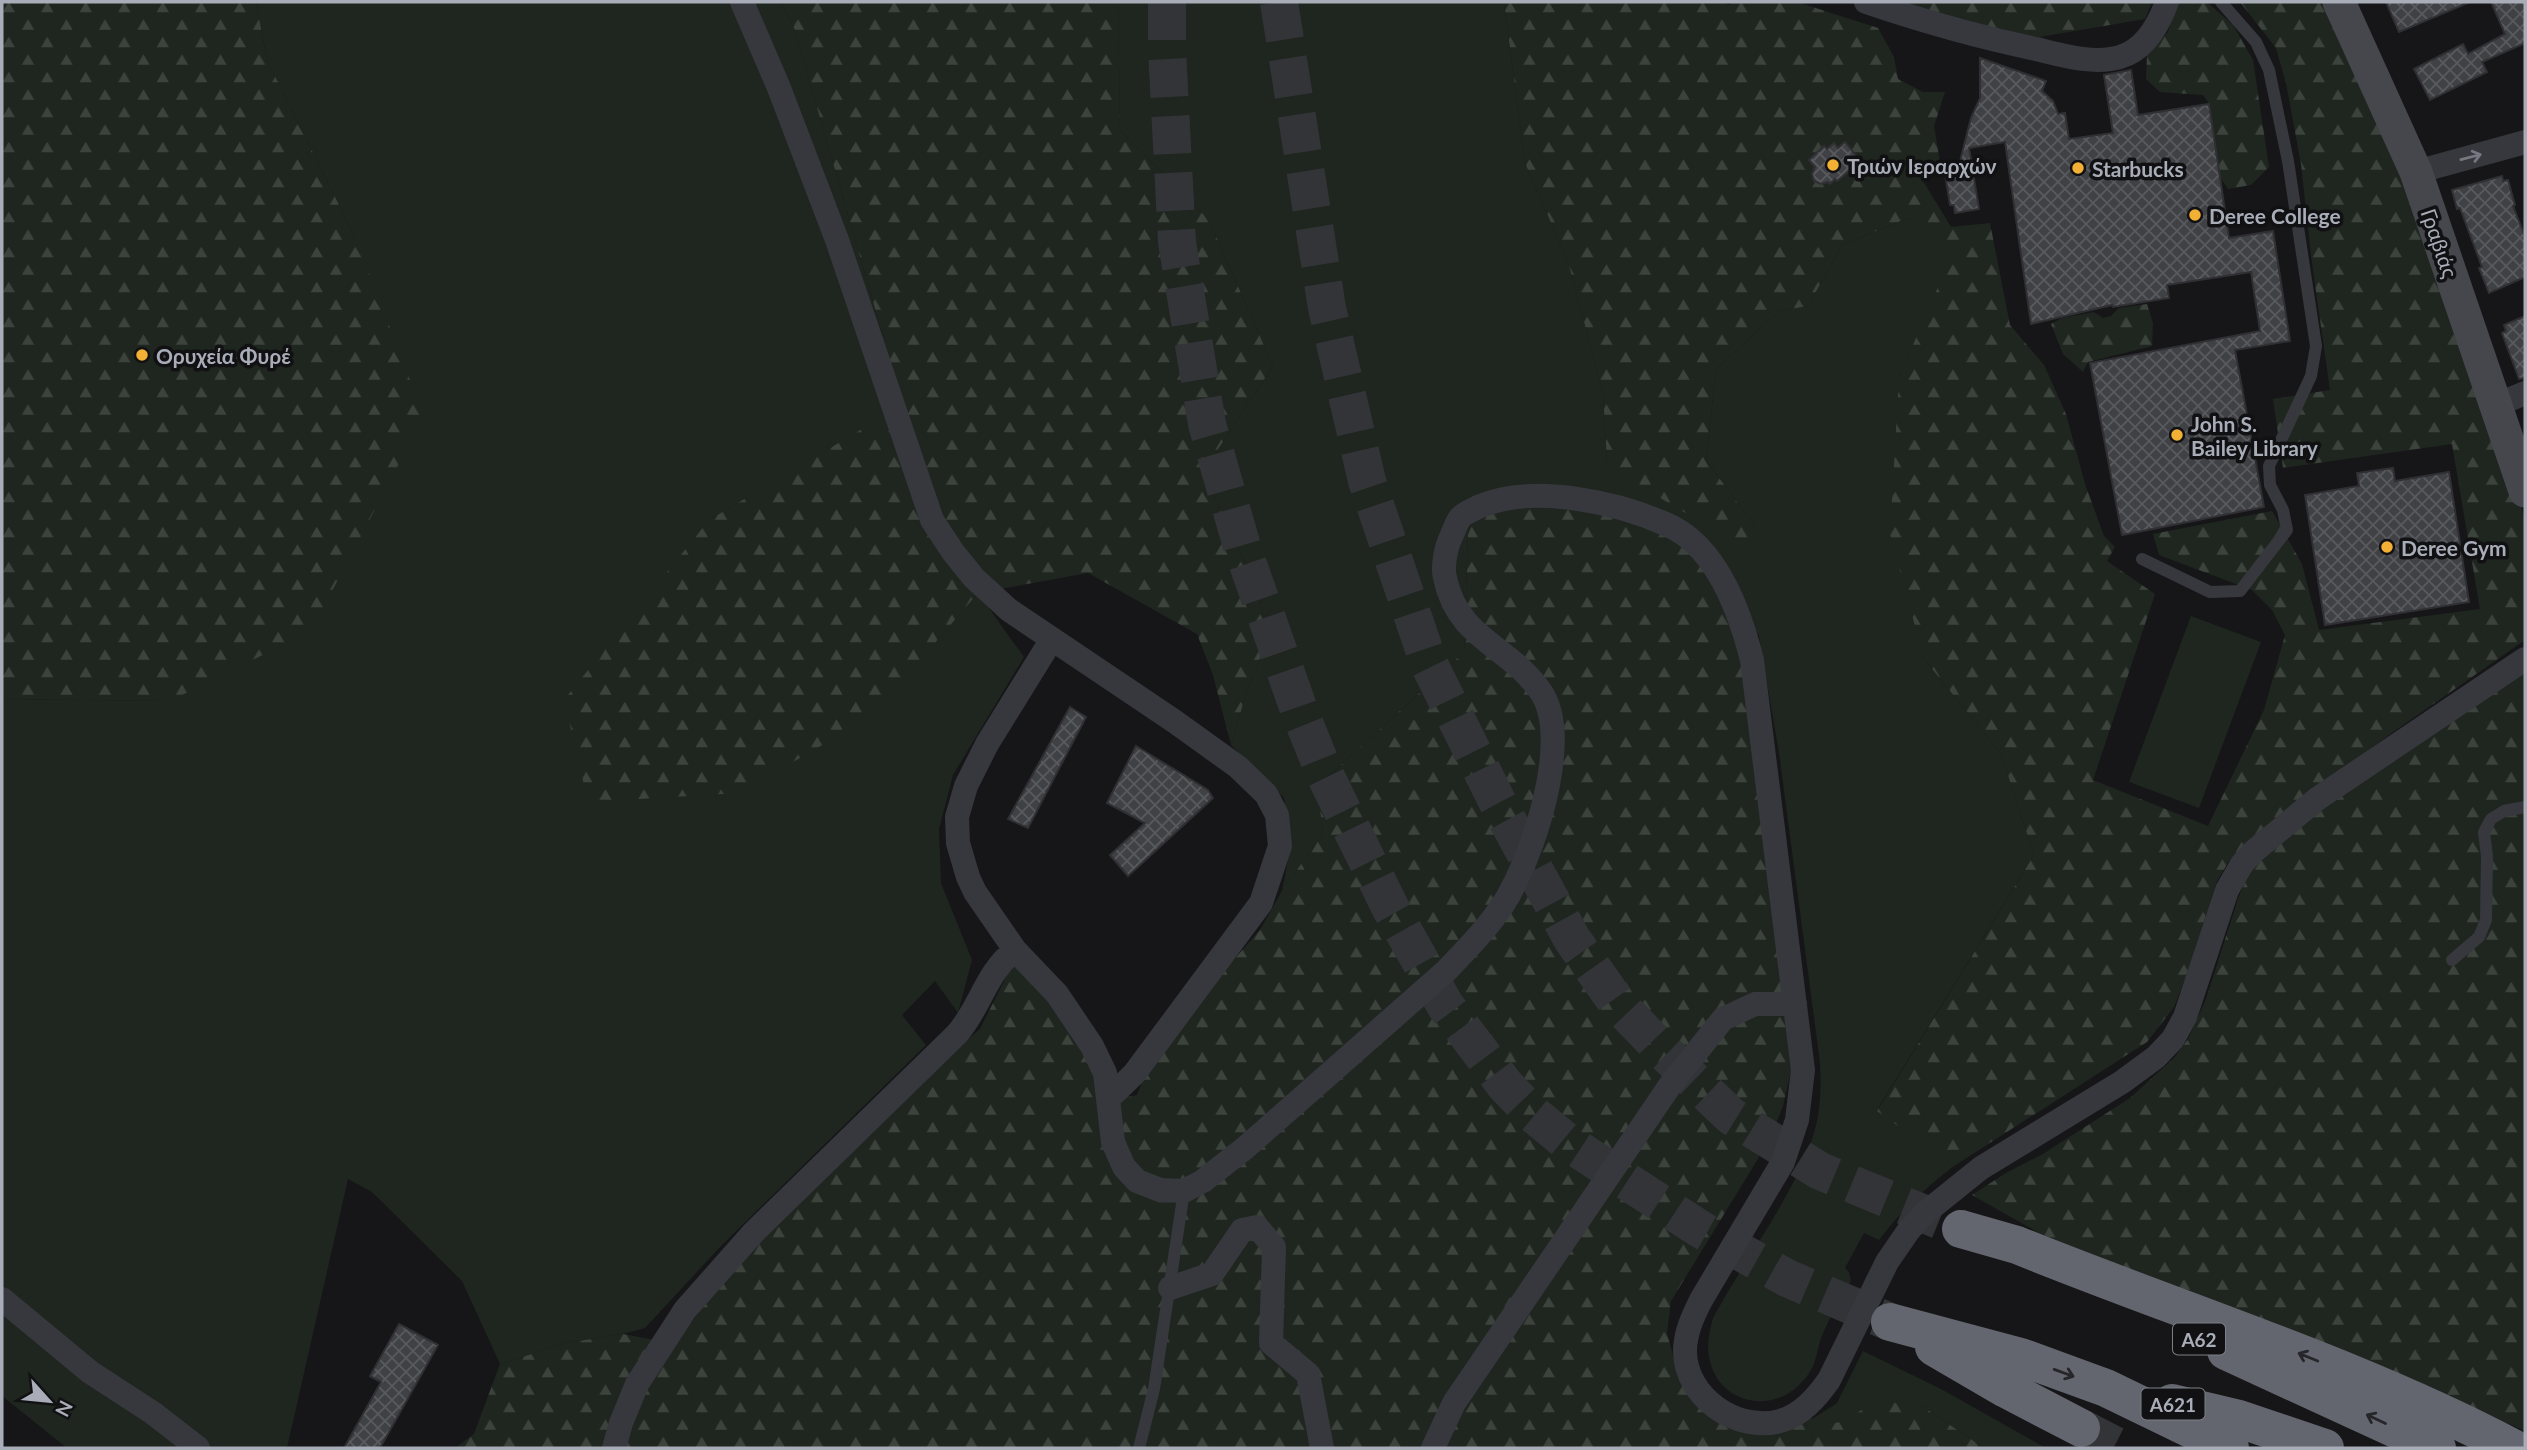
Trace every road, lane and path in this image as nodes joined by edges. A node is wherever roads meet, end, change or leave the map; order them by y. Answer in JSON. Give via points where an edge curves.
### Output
{"nodes":[{"id":1,"x":742,"y":2,"type":"edge"},
{"id":2,"x":1866,"y":2,"type":"edge"},
{"id":3,"x":2167,"y":2,"type":"edge"},
{"id":4,"x":2221,"y":2,"type":"edge"},
{"id":5,"x":2339,"y":2,"type":"edge"},
{"id":6,"x":2525,"y":142,"type":"edge"},
{"id":7,"x":2416,"y":173,"type":"junction"},
{"id":8,"x":2510,"y":399,"type":"edge"},
{"id":9,"x":2525,"y":491,"type":"edge"},
{"id":10,"x":2142,"y":559,"type":"dead end"},
{"id":11,"x":1052,"y":639,"type":"junction"},
{"id":12,"x":2525,"y":659,"type":"edge"},
{"id":13,"x":2525,"y":807,"type":"edge"},
{"id":14,"x":1015,"y":950,"type":"junction"},
{"id":15,"x":2452,"y":960,"type":"dead end"},
{"id":16,"x":1795,"y":1004,"type":"junction"},
{"id":17,"x":1109,"y":1098,"type":"junction"},
{"id":18,"x":1184,"y":1191,"type":"junction"},
{"id":19,"x":1170,"y":1288,"type":"junction"},
{"id":20,"x":2,"y":1299,"type":"edge"},
{"id":21,"x":2106,"y":1388,"type":"junction"},
{"id":22,"x":2081,"y":1428,"type":"tunnel mouth"},
{"id":23,"x":198,"y":1448,"type":"edge"},
{"id":24,"x":614,"y":1448,"type":"edge"},
{"id":25,"x":1139,"y":1448,"type":"edge"},
{"id":26,"x":1322,"y":1448,"type":"edge"},
{"id":27,"x":1433,"y":1448,"type":"edge"},
{"id":28,"x":2230,"y":1448,"type":"edge"},
{"id":29,"x":2325,"y":1448,"type":"edge"},
{"id":30,"x":2437,"y":1448,"type":"edge"},
{"id":31,"x":2513,"y":1448,"type":"edge"}],
"edges":[{"from":1,"to":11,"type":"street","via":[[836,240],[932,520],[974,578],[1009,610]]},
{"from":2,"to":3,"type":"street","via":[[1992,40],[2100,59],[2119,57],[2139,47]]},
{"from":4,"to":10,"type":"lane","via":[[2256,42],[2269,70],[2316,346],[2311,376],[2269,466],[2270,485],[2287,530],[2240,591],[2210,592]]},
{"from":5,"to":7,"type":"street","name":"Γραβιάς"},
{"from":7,"to":6,"type":"street","one_way":true},
{"from":7,"to":8,"type":"street","name":"Γραβιάς"},
{"from":8,"to":9,"type":"street","name":"Γραβιάς"},
{"from":11,"to":14,"type":"street","via":[[987,744],[957,817],[958,844],[968,877]]},
{"from":11,"to":17,"type":"street","via":[[1238,767],[1266,793],[1277,815],[1280,846],[1261,902],[1134,1074]]},
{"from":12,"to":16,"type":"street","via":[[2317,799],[2253,852],[2227,890],[2185,1017],[2173,1039],[2122,1082],[1942,1197],[1909,1230],[1887,1262],[1818,1395],[1783,1421],[1759,1424],[1733,1417],[1703,1396],[1689,1374],[1685,1350],[1701,1300],[1773,1181],[1791,1142],[1803,1070]]},
{"from":13,"to":15,"type":"lane","via":[[2504,811],[2491,819],[2484,832],[2486,920],[2479,937]]},
{"from":14,"to":17,"type":"street","via":[[1077,1021],[1105,1073]]},
{"from":14,"to":24,"type":"street","via":[[997,967],[957,1034],[754,1232],[685,1310],[637,1384]]},
{"from":16,"to":18,"type":"street","via":[[1752,660],[1743,622],[1717,571],[1690,540],[1670,526],[1623,508],[1537,496],[1495,500],[1461,517],[1448,543],[1444,575],[1452,606],[1541,692],[1551,714],[1554,746],[1531,848],[1504,902],[1446,971],[1245,1148]]},
{"from":16,"to":27,"type":"street","via":[[1755,1004],[1723,1019],[1671,1084],[1520,1305],[1454,1403]]},
{"from":17,"to":18,"type":"street","via":[[1113,1142],[1124,1167],[1137,1181],[1160,1190]]},
{"from":18,"to":19,"type":"lane"},
{"from":19,"to":25,"type":"lane","via":[[1154,1389]]},
{"from":19,"to":26,"type":"street","via":[[1212,1274],[1242,1230],[1257,1227],[1274,1247],[1271,1343],[1308,1374]]},
{"from":20,"to":23,"type":"street","via":[[90,1372]]},
{"from":22,"to":21,"type":"highway","one_way":true,"via":[[1889,1322],[2021,1357]]},
{"from":21,"to":28,"type":"highway"},
{"from":21,"to":29,"type":"highway","number":"Α621","via":[[2239,1419]]},
{"from":30,"to":31,"type":"highway","number":"Α62","via":[[1961,1229],[2017,1245],[2360,1377]]}]}
